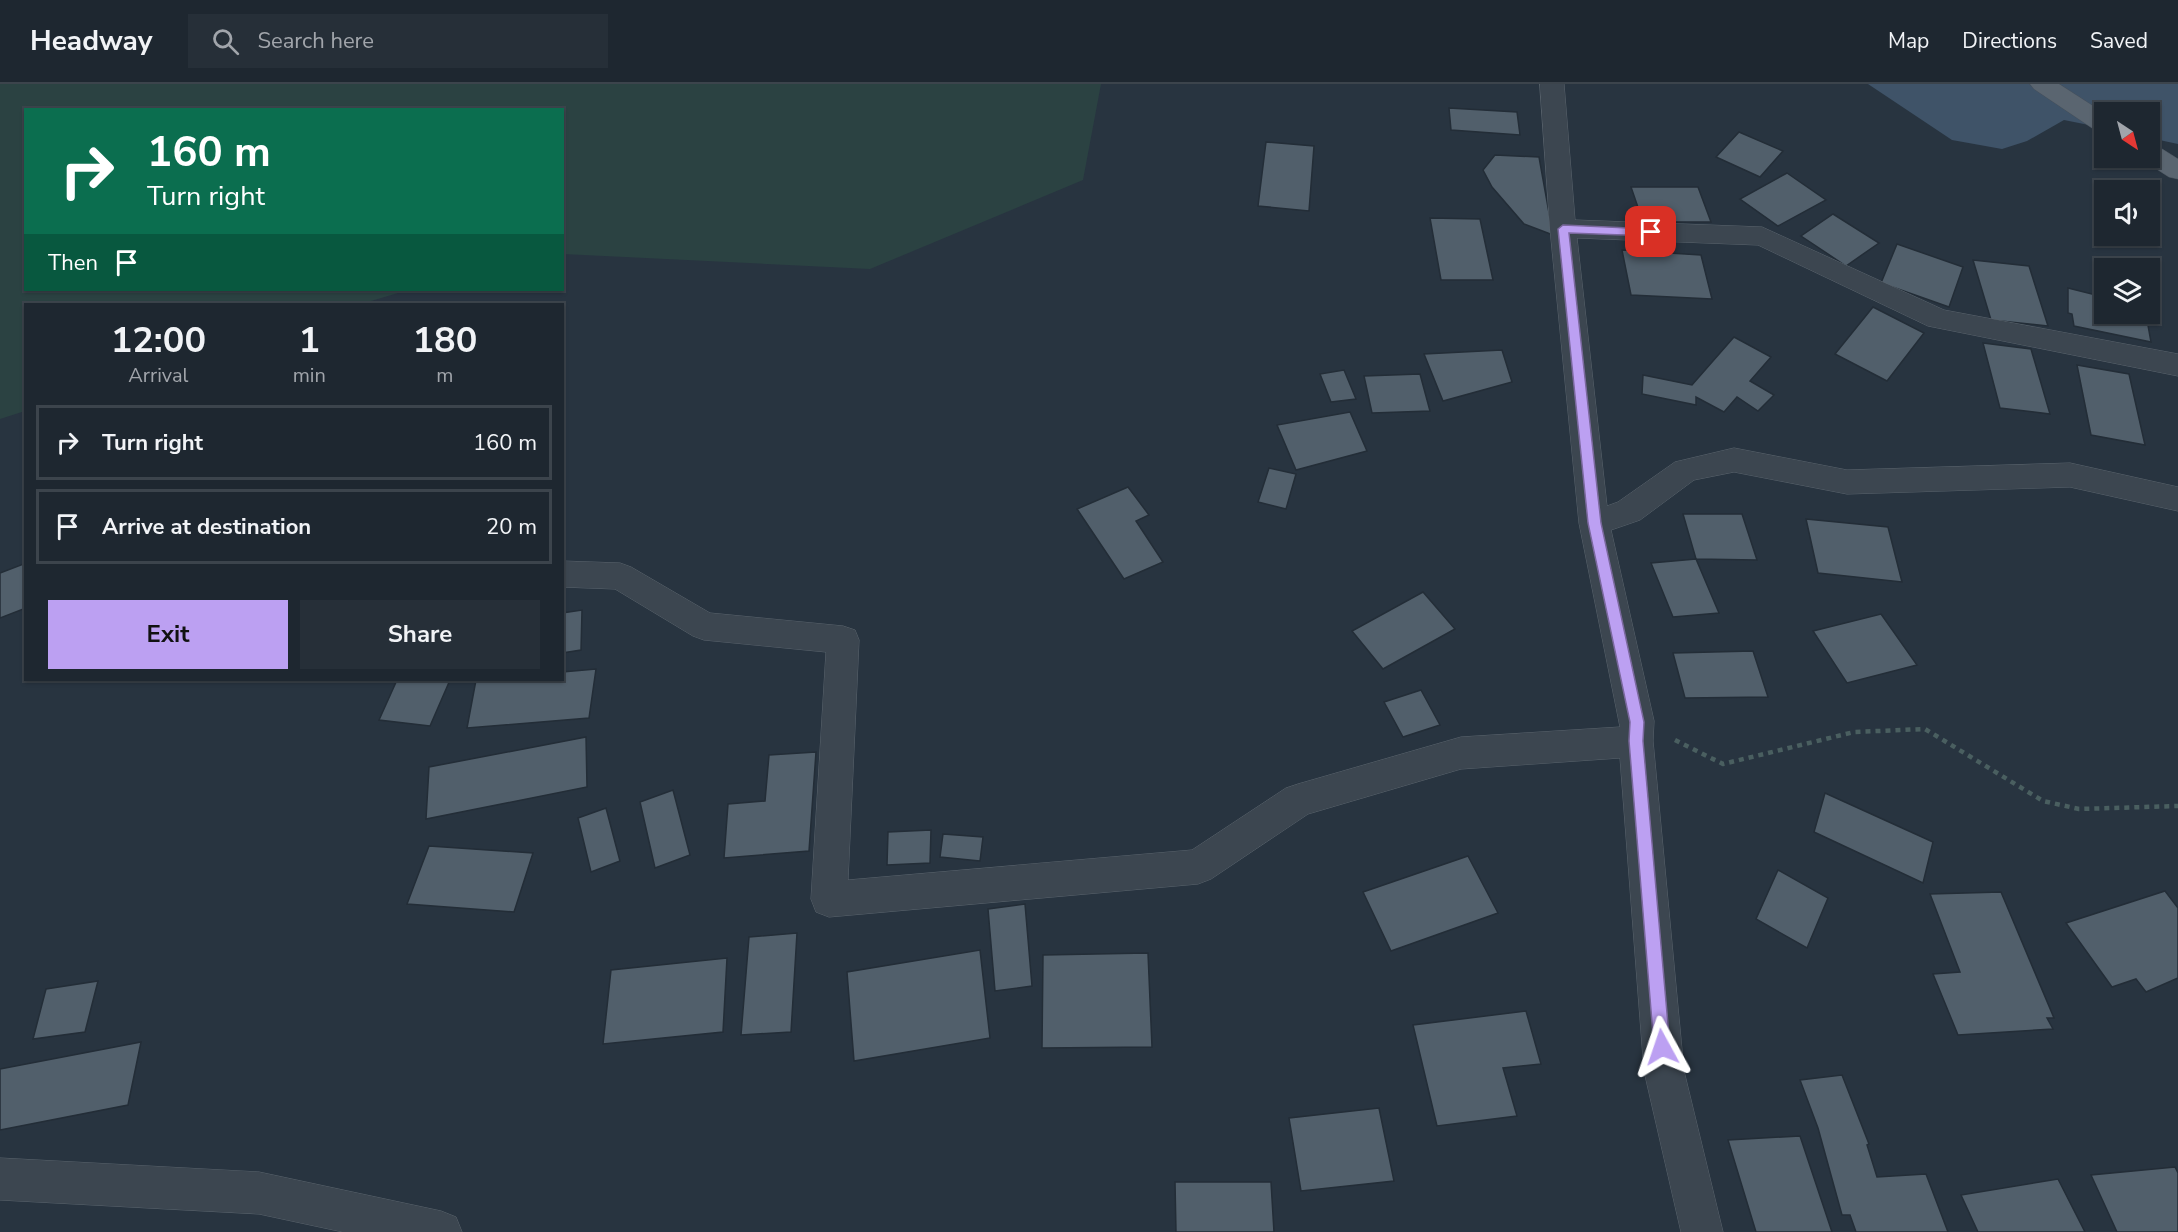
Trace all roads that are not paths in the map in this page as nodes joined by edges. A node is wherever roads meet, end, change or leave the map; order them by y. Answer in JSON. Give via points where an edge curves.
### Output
{"nodes":[{"id":1,"x":1552,"y":84,"type":"edge"},
{"id":2,"x":2042,"y":84,"type":"edge"},
{"id":3,"x":2094,"y":118,"type":"edge"},
{"id":4,"x":2160,"y":159,"type":"edge"},
{"id":5,"x":2178,"y":171,"type":"edge"},
{"id":6,"x":1563,"y":229,"type":"junction"},
{"id":7,"x":2178,"y":365,"type":"edge"},
{"id":8,"x":2178,"y":499,"type":"edge"},
{"id":9,"x":1594,"y":523,"type":"junction"},
{"id":10,"x":564,"y":574,"type":"edge"},
{"id":11,"x":1636,"y":731,"type":"junction"},
{"id":12,"x":0,"y":1179,"type":"edge"},
{"id":13,"x":441,"y":1232,"type":"edge"},
{"id":14,"x":1702,"y":1232,"type":"edge"}],
"edges":[{"from":1,"to":6,"type":"street"},
{"from":2,"to":3,"type":"main road"},
{"from":4,"to":5,"type":"main road"},
{"from":6,"to":7,"type":"street","via":[[1762,236],[1938,320]]},
{"from":6,"to":9,"type":"street"},
{"from":8,"to":9,"type":"street","via":[[2070,475],[1846,482],[1734,460],[1686,470],[1629,511]]},
{"from":9,"to":11,"type":"street"},
{"from":10,"to":11,"type":"street","via":[[620,576],[704,626],[843,640],[829,899],[1198,867],[1298,800],[1461,753]]},
{"from":11,"to":14,"type":"street","via":[[1664,1071]]},
{"from":12,"to":13,"type":"street","via":[[259,1193]]}]}
